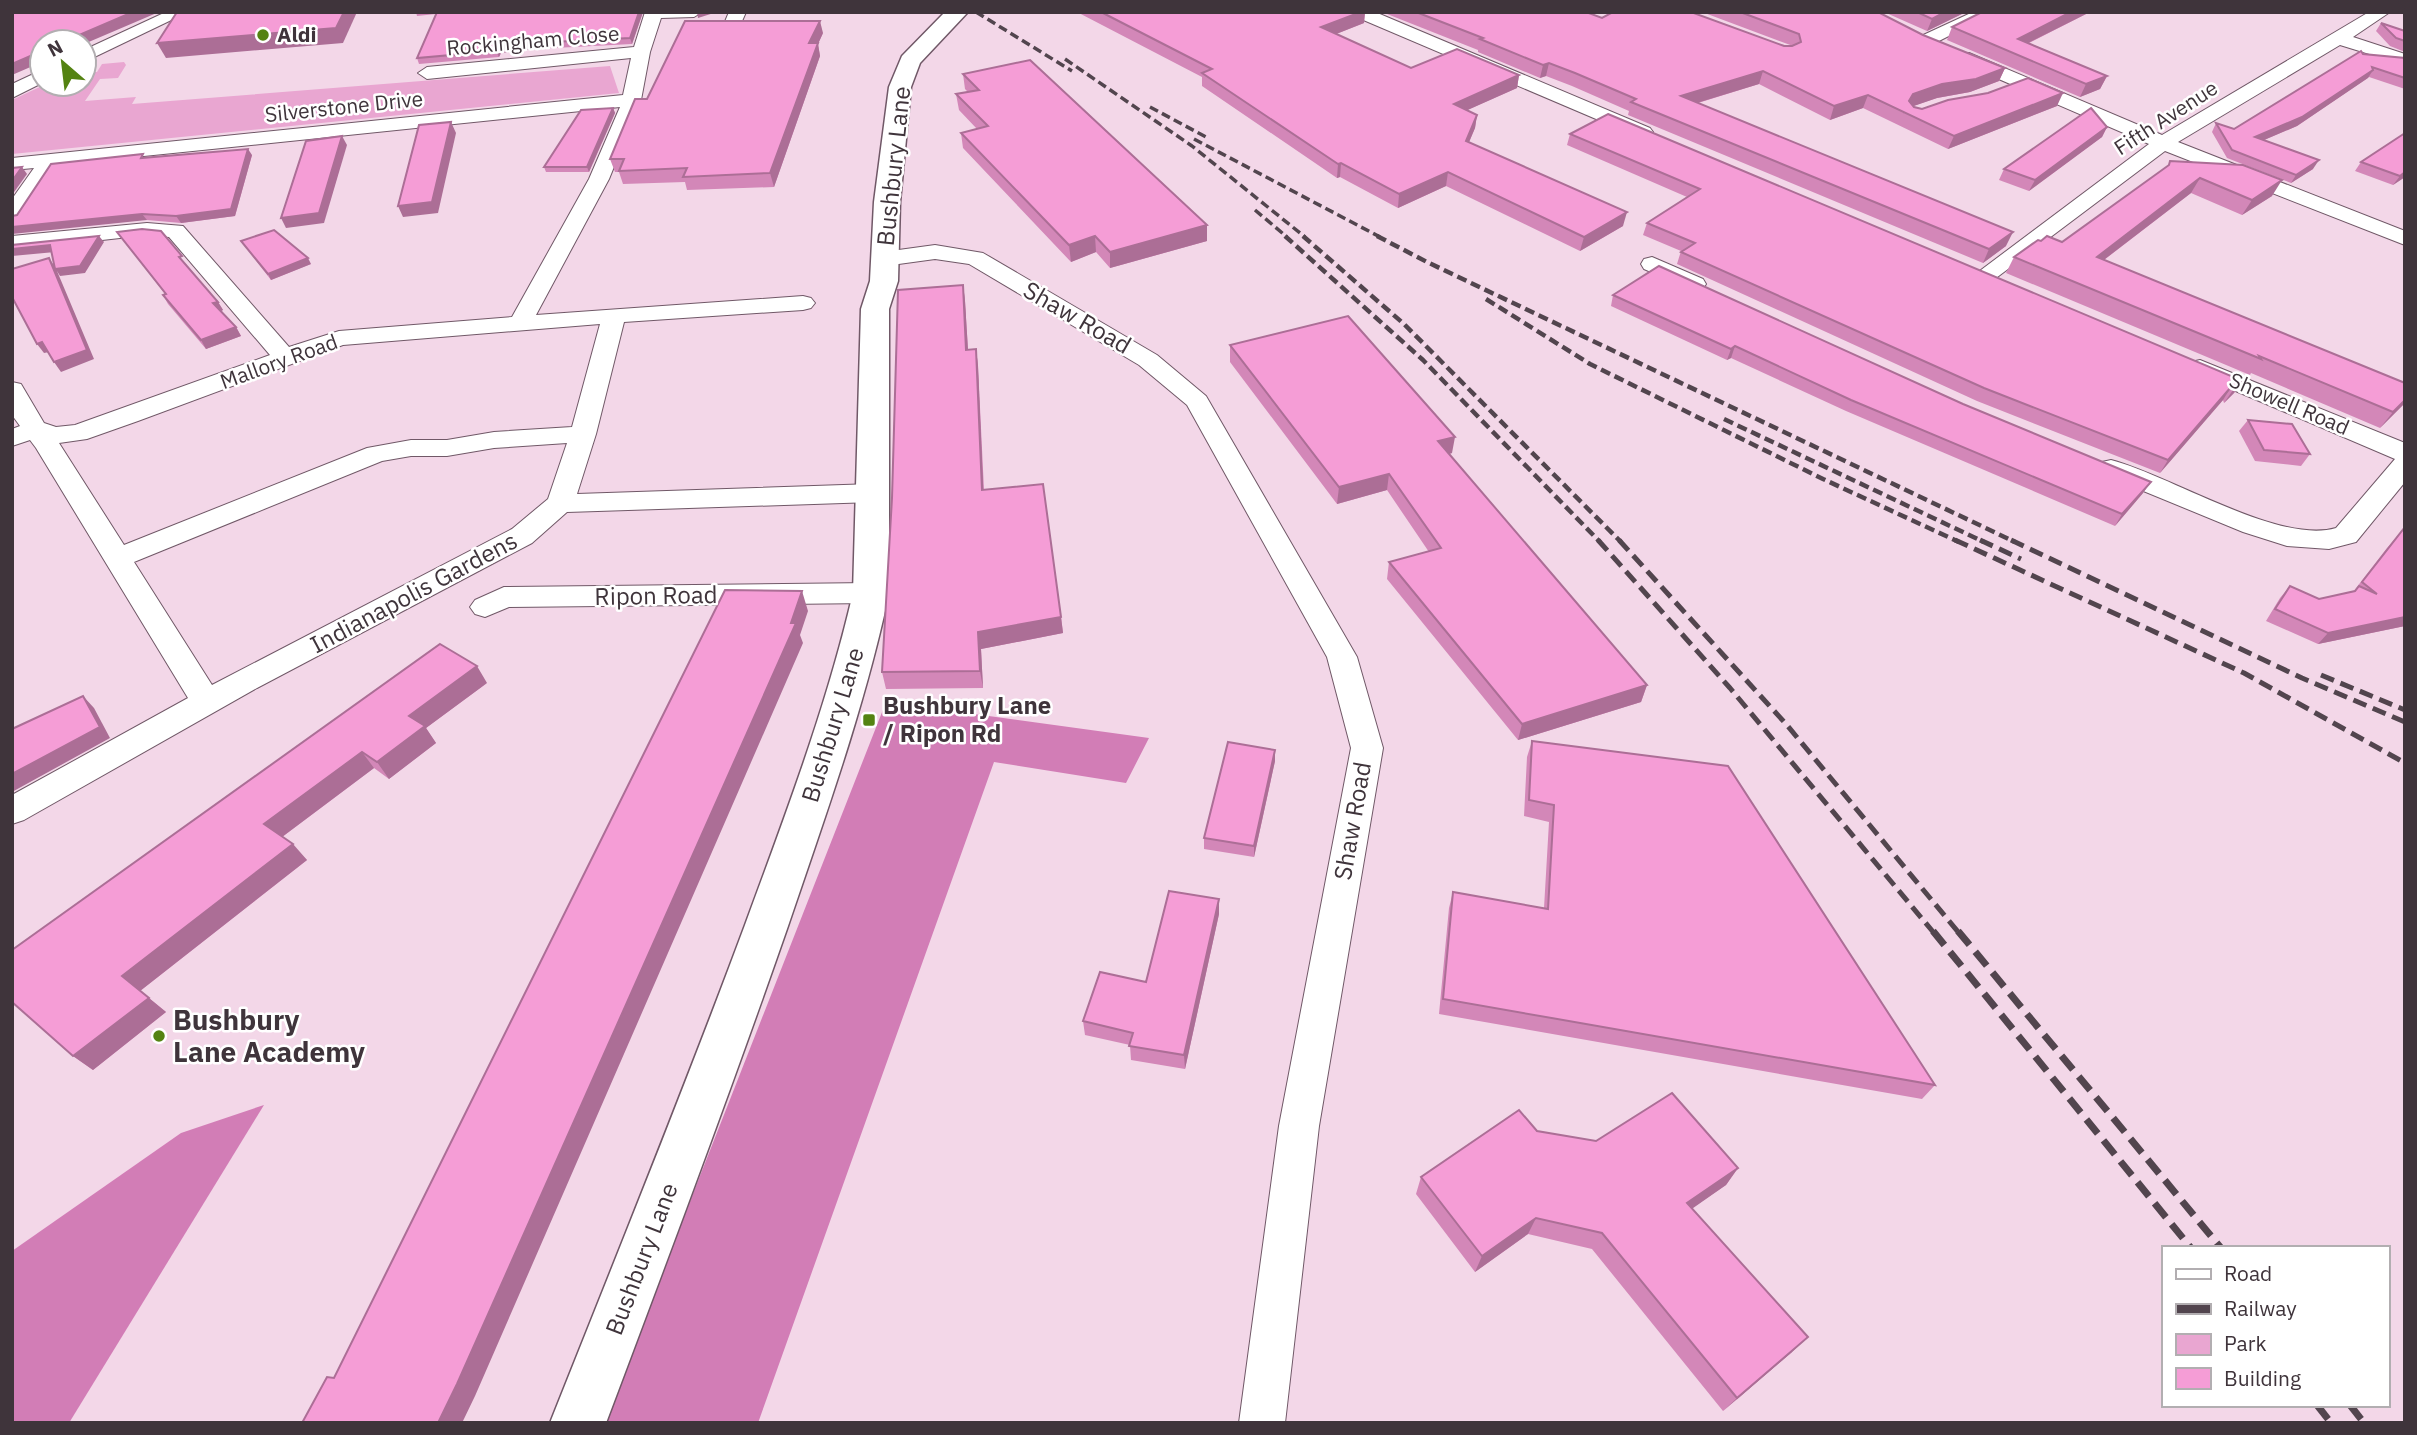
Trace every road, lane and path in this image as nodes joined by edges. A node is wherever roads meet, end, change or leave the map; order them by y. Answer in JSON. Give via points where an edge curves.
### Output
{"nodes":[{"id":1,"x":180,"y":12,"type":"edge"},
{"id":2,"x":694,"y":12,"type":"edge"},
{"id":3,"x":1360,"y":12,"type":"edge"},
{"id":4,"x":1988,"y":12,"type":"edge"},
{"id":5,"x":2382,"y":12,"type":"edge"},
{"id":6,"x":654,"y":13,"type":"edge"},
{"id":7,"x":953,"y":17,"type":"edge"},
{"id":8,"x":2338,"y":38,"type":"junction"},
{"id":9,"x":98,"y":50,"type":"edge"},
{"id":10,"x":641,"y":52,"type":"junction"},
{"id":11,"x":2405,"y":60,"type":"edge"},
{"id":12,"x":428,"y":73,"type":"dead end"},
{"id":13,"x":2021,"y":82,"type":"junction"},
{"id":14,"x":1998,"y":91,"type":"edge"},
{"id":15,"x":632,"y":100,"type":"junction"},
{"id":16,"x":1666,"y":142,"type":"edge"},
{"id":17,"x":2163,"y":143,"type":"junction"},
{"id":18,"x":50,"y":160,"type":"junction"},
{"id":19,"x":12,"y":164,"type":"edge"},
{"id":20,"x":12,"y":215,"type":"edge"},
{"id":21,"x":2401,"y":232,"type":"edge"},
{"id":22,"x":12,"y":243,"type":"edge"},
{"id":23,"x":884,"y":259,"type":"junction"},
{"id":24,"x":1651,"y":264,"type":"dead end"},
{"id":25,"x":2009,"y":286,"type":"edge"},
{"id":26,"x":1723,"y":297,"type":"edge"},
{"id":27,"x":803,"y":303,"type":"dead end"},
{"id":28,"x":613,"y":319,"type":"junction"},
{"id":29,"x":520,"y":323,"type":"junction"},
{"id":30,"x":292,"y":354,"type":"junction"},
{"id":31,"x":2175,"y":356,"type":"edge"},
{"id":32,"x":12,"y":389,"type":"edge"},
{"id":33,"x":24,"y":433,"type":"edge"},
{"id":34,"x":583,"y":434,"type":"junction"},
{"id":35,"x":2405,"y":453,"type":"edge"},
{"id":36,"x":2091,"y":460,"type":"edge"},
{"id":37,"x":2405,"y":464,"type":"edge"},
{"id":38,"x":873,"y":493,"type":"junction"},
{"id":39,"x":560,"y":503,"type":"junction"},
{"id":40,"x":117,"y":558,"type":"junction"},
{"id":41,"x":872,"y":593,"type":"junction"},
{"id":42,"x":485,"y":607,"type":"dead end"},
{"id":43,"x":207,"y":702,"type":"junction"},
{"id":44,"x":12,"y":811,"type":"edge"},
{"id":45,"x":578,"y":1423,"type":"edge"},
{"id":46,"x":1262,"y":1423,"type":"edge"}],
"edges":[{"from":1,"to":9,"type":"street"},
{"from":2,"to":6,"type":"street"},
{"from":3,"to":16,"type":"street"},
{"from":4,"to":13,"type":"street","via":[[1919,38]]},
{"from":5,"to":8,"type":"street","name":"Fifth Avenue"},
{"from":6,"to":10,"type":"street","name":"Rockingham Close"},
{"from":7,"to":23,"type":"street","name":"Bushbury Lane","via":[[910,61],[900,87]]},
{"from":8,"to":11,"type":"street"},
{"from":8,"to":17,"type":"street","name":"Fifth Avenue"},
{"from":10,"to":12,"type":"street","name":"Rockingham Close"},
{"from":10,"to":15,"type":"street"},
{"from":13,"to":14,"type":"street"},
{"from":13,"to":17,"type":"street"},
{"from":15,"to":18,"type":"street","name":"Silverstone Drive"},
{"from":15,"to":29,"type":"street","via":[[599,179]]},
{"from":17,"to":21,"type":"street"},
{"from":17,"to":25,"type":"street","name":"Fifth Avenue","via":[[1977,273]]},
{"from":18,"to":19,"type":"street","name":"Silverstone Drive"},
{"from":18,"to":20,"type":"street"},
{"from":22,"to":30,"type":"street","via":[[147,229],[175,231],[282,354]]},
{"from":23,"to":38,"type":"street","name":"Bushbury Lane","via":[[884,281],[875,309]]},
{"from":23,"to":46,"type":"street","name":"Shaw Road","via":[[935,252],[975,258],[1148,360],[1196,401],[1342,657],[1367,748],[1299,1126]]},
{"from":24,"to":26,"type":"street"},
{"from":27,"to":28,"type":"street","name":"Mallory Road"},
{"from":28,"to":29,"type":"street","name":"Mallory Road"},
{"from":28,"to":34,"type":"street"},
{"from":29,"to":30,"type":"street","name":"Mallory Road","via":[[339,338]]},
{"from":30,"to":33,"type":"street","name":"Mallory Road","via":[[78,433]]},
{"from":31,"to":35,"type":"street","name":"Showell Road"},
{"from":32,"to":33,"type":"street","via":[[26,417]]},
{"from":33,"to":40,"type":"street"},
{"from":34,"to":39,"type":"street"},
{"from":34,"to":40,"type":"street","via":[[376,454]]},
{"from":36,"to":37,"type":"street","via":[[2253,526],[2306,541],[2346,535]]},
{"from":38,"to":39,"type":"street"},
{"from":38,"to":41,"type":"street","name":"Bushbury Lane"},
{"from":39,"to":43,"type":"street","name":"Indianapolis Gardens","via":[[522,536],[477,563]]},
{"from":40,"to":43,"type":"street"},
{"from":41,"to":42,"type":"street","name":"Ripon Road","via":[[504,597]]},
{"from":41,"to":45,"type":"street","name":"Bushbury Lane","via":[[806,814],[705,1096]]},
{"from":43,"to":44,"type":"street","name":"Indianapolis Gardens"}]}
